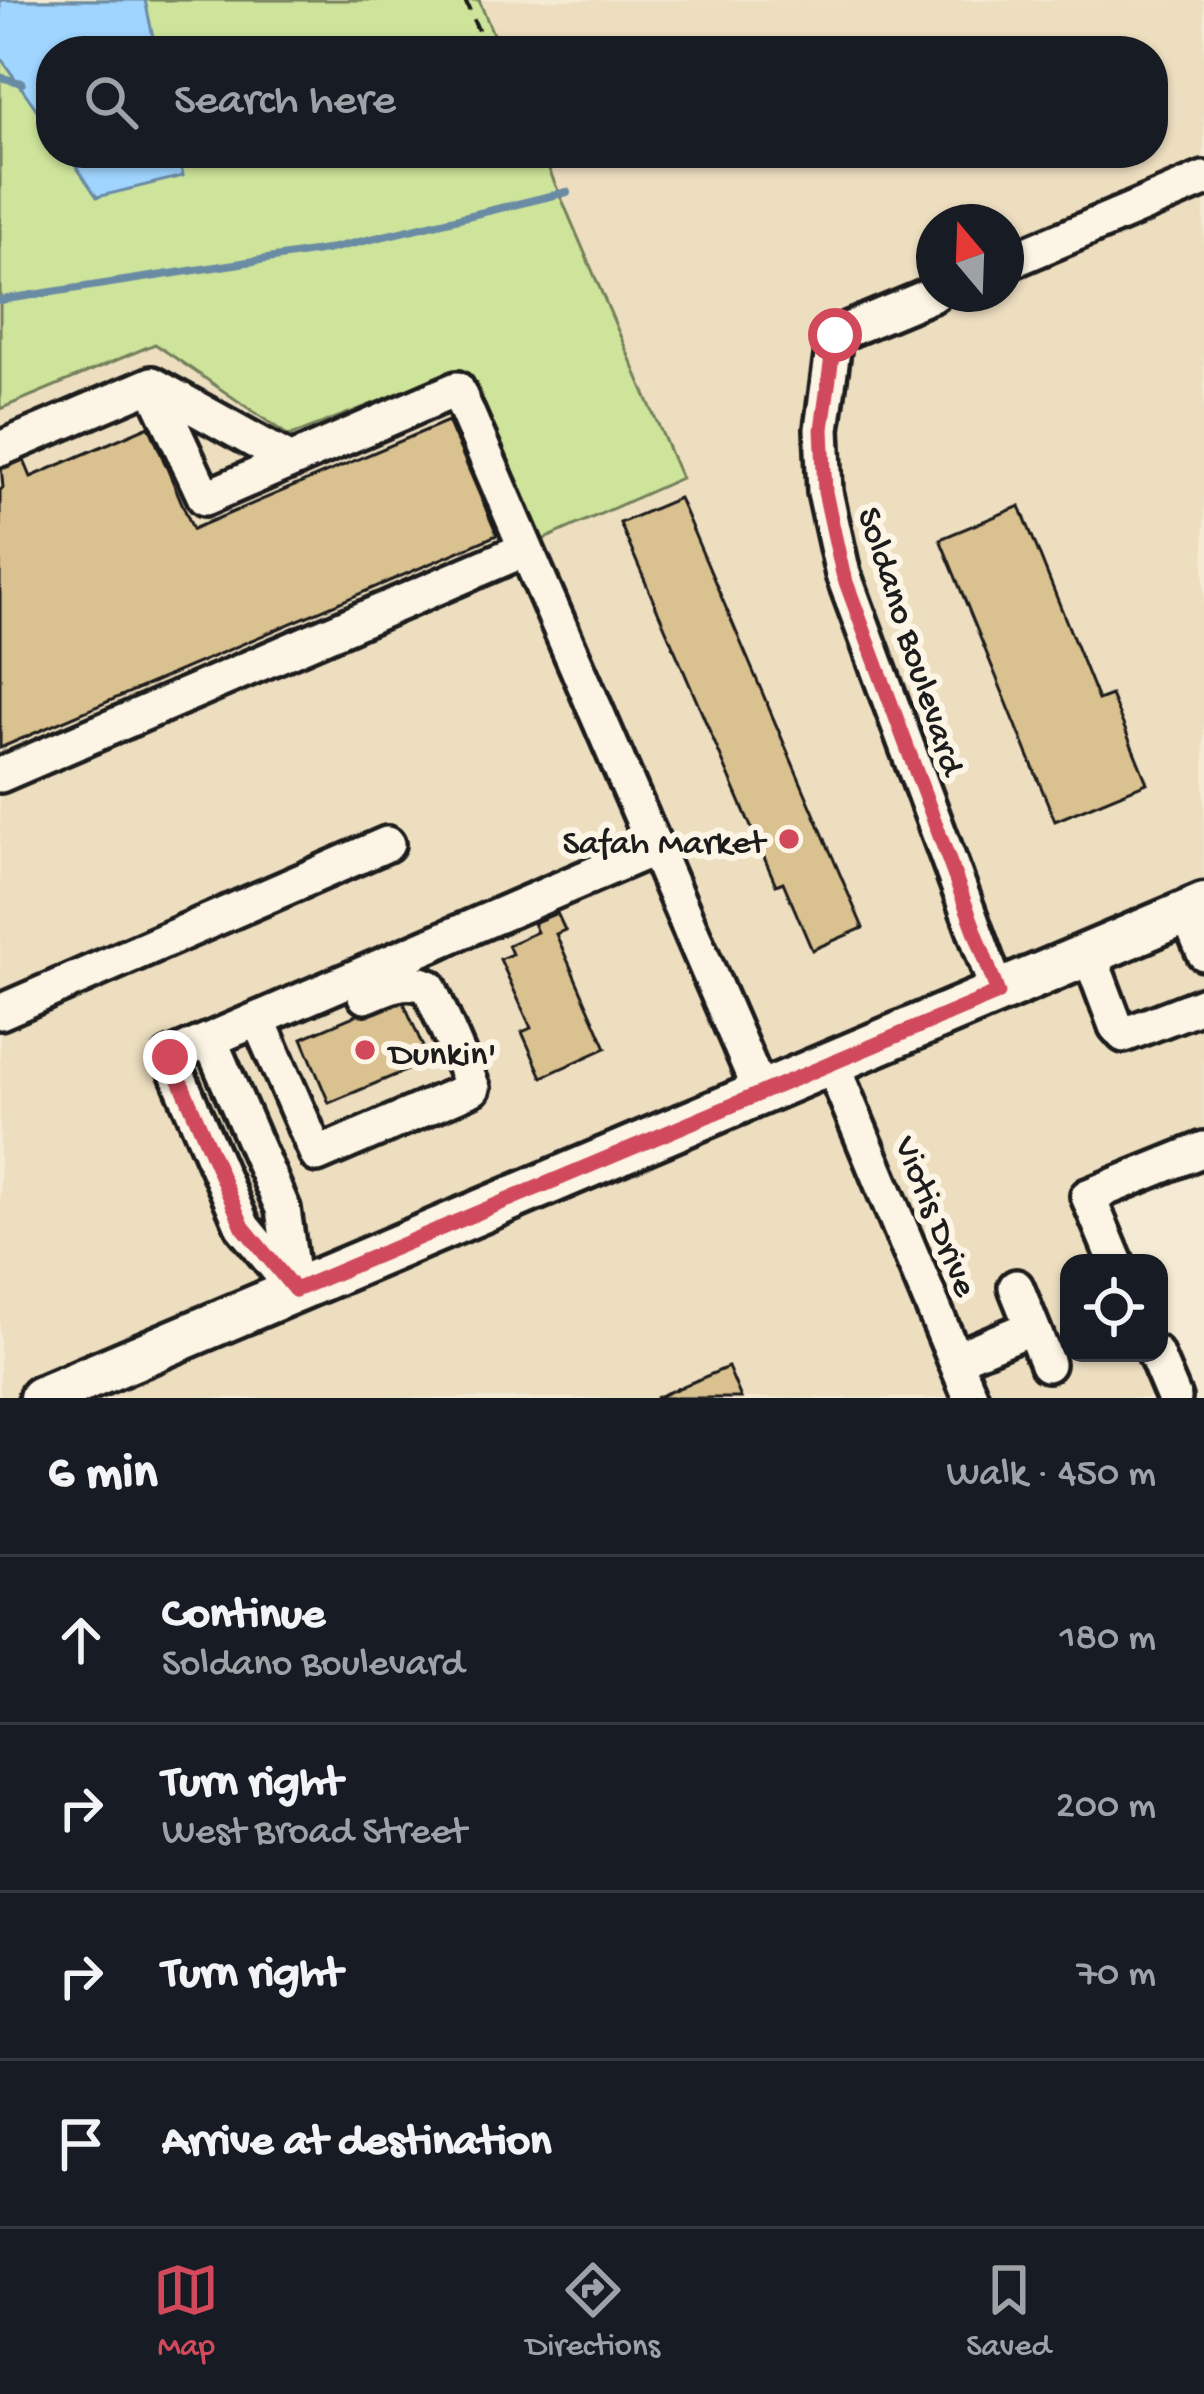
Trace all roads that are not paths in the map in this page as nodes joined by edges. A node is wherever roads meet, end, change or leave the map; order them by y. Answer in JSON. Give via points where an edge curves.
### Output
{"nodes":[{"id":1,"x":1204,"y":179,"type":"edge"},
{"id":2,"x":1024,"y":255,"type":"edge"},
{"id":3,"x":916,"y":301,"type":"edge"},
{"id":4,"x":152,"y":384,"type":"junction"},
{"id":5,"x":0,"y":449,"type":"edge"},
{"id":6,"x":291,"y":461,"type":"junction"},
{"id":7,"x":526,"y":549,"type":"junction"},
{"id":8,"x":0,"y":775,"type":"edge"},
{"id":9,"x":387,"y":844,"type":"dead end"},
{"id":10,"x":655,"y":848,"type":"junction"},
{"id":11,"x":1195,"y":908,"type":"edge"},
{"id":12,"x":414,"y":952,"type":"junction"},
{"id":13,"x":1204,"y":953,"type":"edge"},
{"id":14,"x":1089,"y":954,"type":"junction"},
{"id":15,"x":429,"y":987,"type":"junction"},
{"id":16,"x":998,"y":993,"type":"junction"},
{"id":17,"x":1204,"y":1004,"type":"edge"},
{"id":18,"x":0,"y":1012,"type":"edge"},
{"id":19,"x":262,"y":1029,"type":"junction"},
{"id":20,"x":210,"y":1040,"type":"junction"},
{"id":21,"x":831,"y":1062,"type":"junction"},
{"id":22,"x":760,"y":1091,"type":"junction"},
{"id":23,"x":1204,"y":1149,"type":"edge"},
{"id":24,"x":1113,"y":1254,"type":"edge"},
{"id":25,"x":1016,"y":1287,"type":"dead end"},
{"id":26,"x":295,"y":1290,"type":"junction"},
{"id":27,"x":1032,"y":1328,"type":"junction"},
{"id":28,"x":955,"y":1359,"type":"junction"},
{"id":29,"x":1159,"y":1362,"type":"edge"},
{"id":30,"x":1047,"y":1364,"type":"dead end"},
{"id":31,"x":41,"y":1398,"type":"edge"},
{"id":32,"x":971,"y":1398,"type":"edge"},
{"id":33,"x":1174,"y":1398,"type":"edge"}],
"edges":[{"from":1,"to":2,"type":"street"},
{"from":3,"to":16,"type":"street","name":"Soldano Boulevard","via":[[835,335],[822,429],[825,492],[843,574]]},
{"from":4,"to":5,"type":"street"},
{"from":4,"to":6,"type":"street"},
{"from":4,"to":6,"type":"street","via":[[205,498]]},
{"from":6,"to":7,"type":"street","via":[[457,389]]},
{"from":7,"to":8,"type":"street"},
{"from":7,"to":10,"type":"street"},
{"from":9,"to":18,"type":"street"},
{"from":10,"to":12,"type":"street"},
{"from":10,"to":22,"type":"street"},
{"from":11,"to":13,"type":"street"},
{"from":11,"to":14,"type":"main road"},
{"from":12,"to":15,"type":"street"},
{"from":12,"to":19,"type":"street"},
{"from":14,"to":16,"type":"main road"},
{"from":14,"to":17,"type":"street","via":[[1124,1035]]},
{"from":15,"to":19,"type":"street","via":[[397,983]]},
{"from":15,"to":19,"type":"street","via":[[473,1088],[317,1155]]},
{"from":16,"to":21,"type":"main road"},
{"from":19,"to":20,"type":"street"},
{"from":20,"to":26,"type":"street","via":[[283,1210]]},
{"from":20,"to":26,"type":"street","via":[[170,1057],[243,1227]]},
{"from":21,"to":22,"type":"main road"},
{"from":21,"to":28,"type":"street","name":"Viotis Drive"},
{"from":22,"to":26,"type":"main road"},
{"from":23,"to":24,"type":"street","via":[[1088,1196]]},
{"from":25,"to":27,"type":"street"},
{"from":26,"to":31,"type":"main road"},
{"from":27,"to":28,"type":"street"},
{"from":27,"to":30,"type":"street"},
{"from":28,"to":32,"type":"street","name":"Viotis Drive"},
{"from":29,"to":33,"type":"street"}]}
